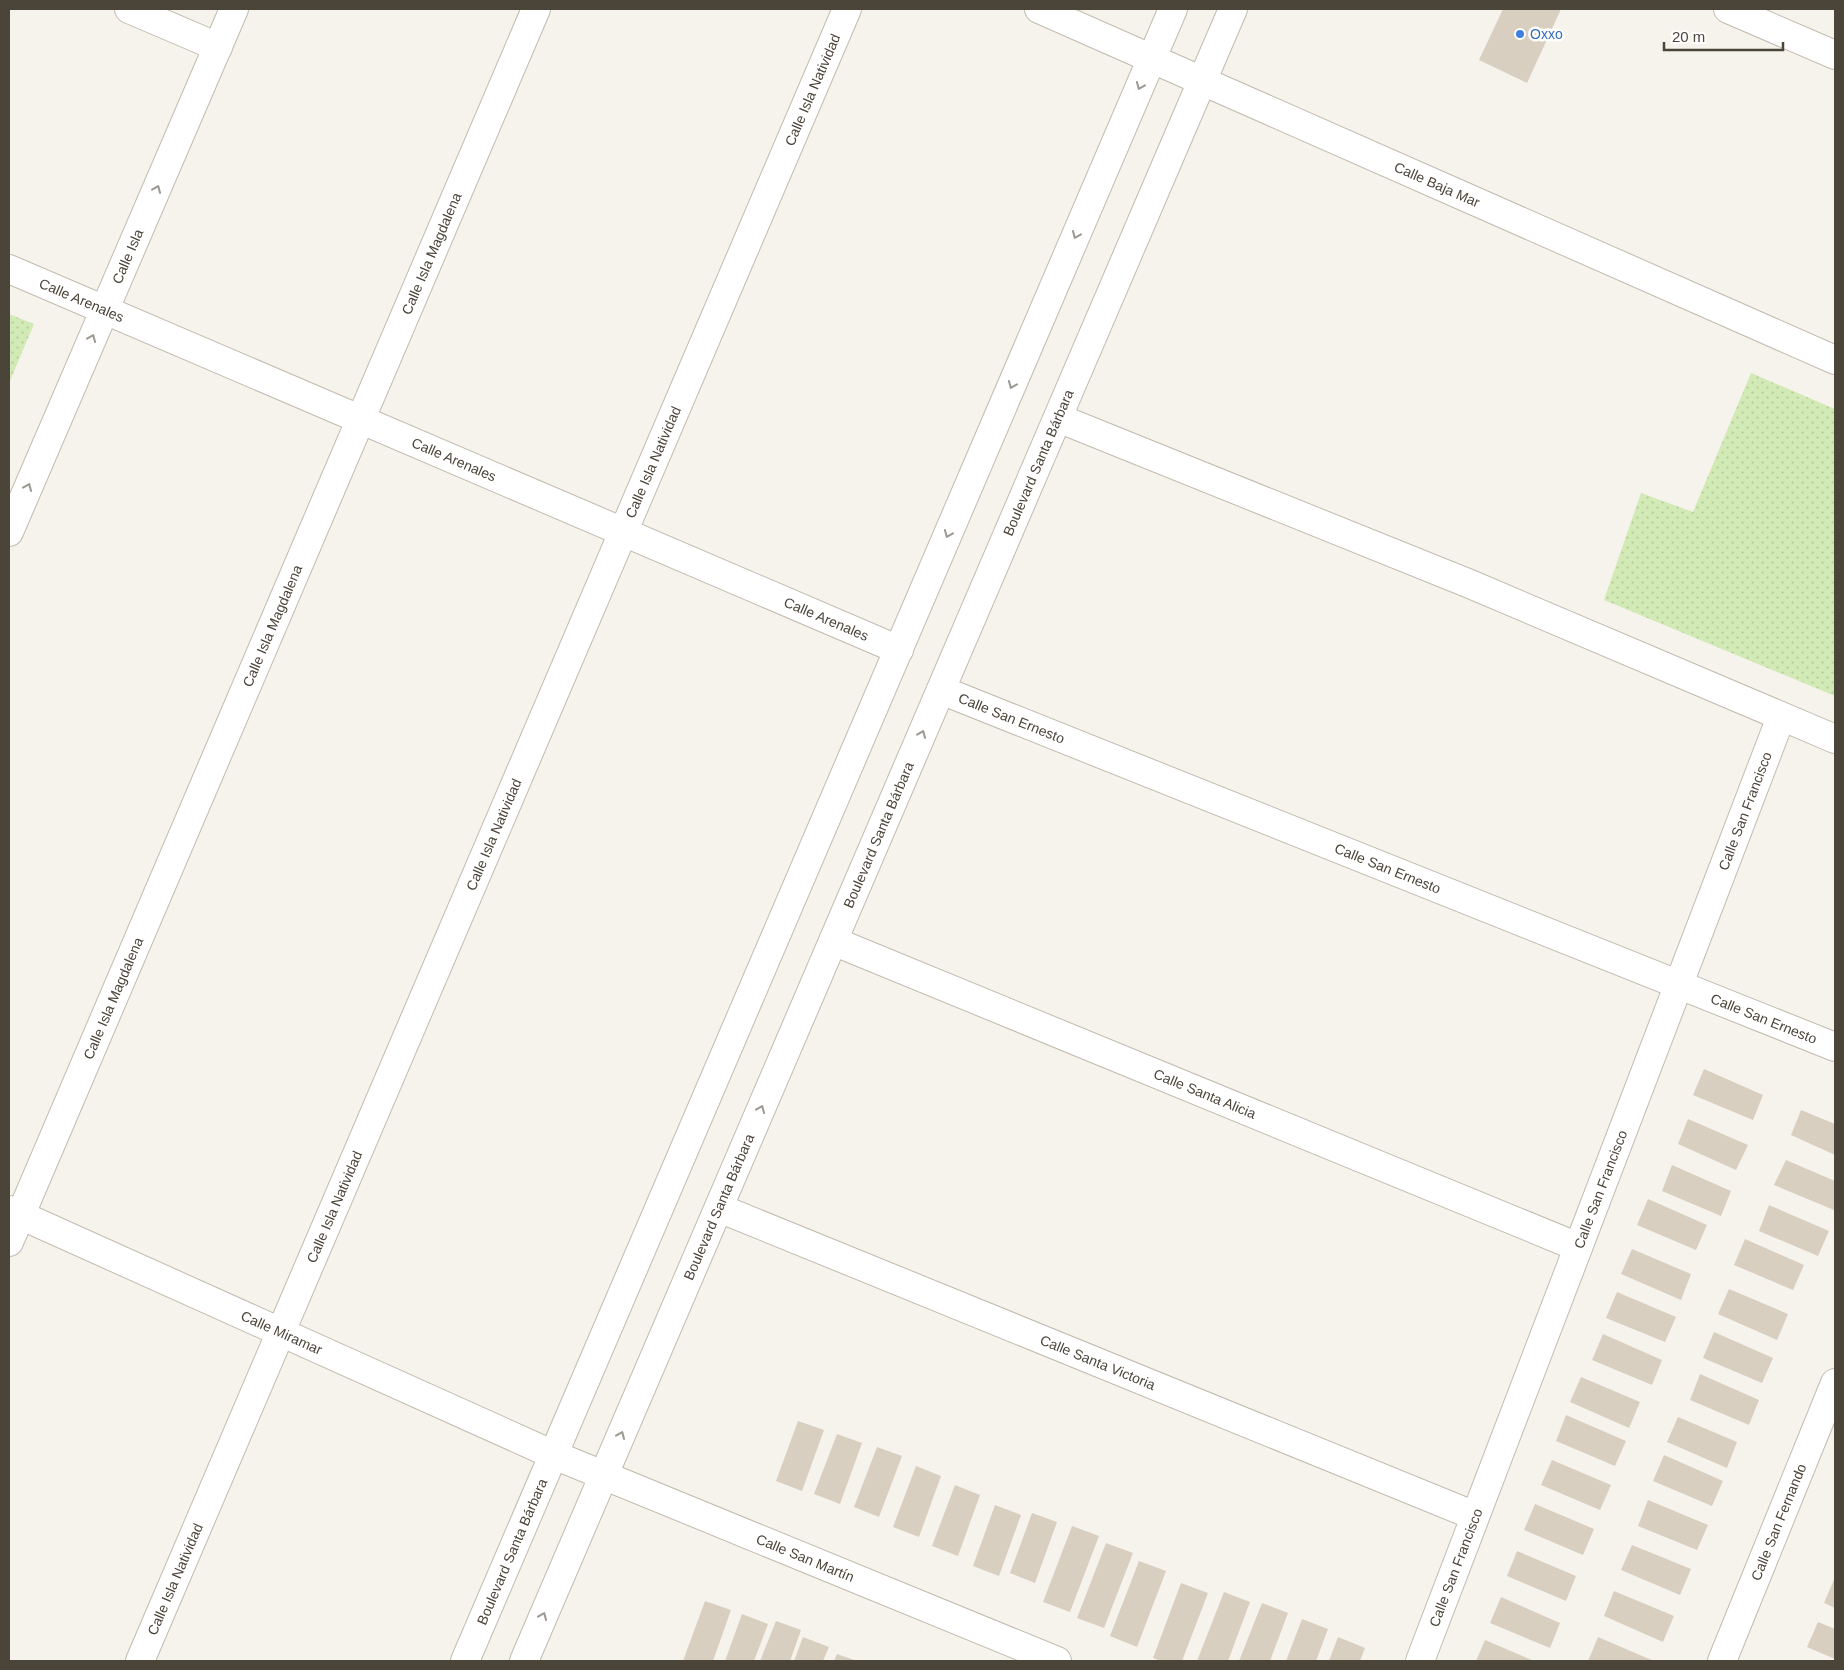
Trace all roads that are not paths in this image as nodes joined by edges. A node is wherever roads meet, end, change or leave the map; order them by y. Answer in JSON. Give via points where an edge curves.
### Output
{"nodes":[{"id":1,"x":129,"y":9,"type":"edge"},
{"id":2,"x":234,"y":9,"type":"edge"},
{"id":3,"x":536,"y":9,"type":"edge"},
{"id":4,"x":847,"y":9,"type":"edge"},
{"id":5,"x":1039,"y":9,"type":"edge"},
{"id":6,"x":1173,"y":9,"type":"edge"},
{"id":7,"x":1233,"y":9,"type":"edge"},
{"id":8,"x":1728,"y":9,"type":"edge"},
{"id":9,"x":218,"y":47,"type":"junction"},
{"id":10,"x":1835,"y":55,"type":"edge"},
{"id":11,"x":1152,"y":59,"type":"junction"},
{"id":12,"x":1202,"y":81,"type":"junction"},
{"id":13,"x":9,"y":269,"type":"edge"},
{"id":14,"x":104,"y":310,"type":"junction"},
{"id":15,"x":1835,"y":360,"type":"edge"},
{"id":16,"x":1058,"y":418,"type":"junction"},
{"id":17,"x":360,"y":420,"type":"junction"},
{"id":18,"x":9,"y":532,"type":"edge"},
{"id":19,"x":623,"y":532,"type":"junction"},
{"id":20,"x":899,"y":650,"type":"junction"},
{"id":21,"x":941,"y":690,"type":"junction"},
{"id":22,"x":1781,"y":717,"type":"junction"},
{"id":23,"x":1835,"y":740,"type":"edge"},
{"id":24,"x":833,"y":941,"type":"junction"},
{"id":25,"x":1679,"y":984,"type":"junction"},
{"id":26,"x":1835,"y":1047,"type":"edge"},
{"id":27,"x":719,"y":1208,"type":"junction"},
{"id":28,"x":15,"y":1212,"type":"edge"},
{"id":29,"x":9,"y":1242,"type":"edge"},
{"id":30,"x":1578,"y":1247,"type":"junction"},
{"id":31,"x":281,"y":1332,"type":"junction"},
{"id":32,"x":1835,"y":1383,"type":"edge"},
{"id":33,"x":554,"y":1455,"type":"junction"},
{"id":34,"x":604,"y":1475,"type":"junction"},
{"id":35,"x":1475,"y":1516,"type":"junction"},
{"id":36,"x":140,"y":1661,"type":"edge"},
{"id":37,"x":465,"y":1661,"type":"edge"},
{"id":38,"x":524,"y":1661,"type":"edge"},
{"id":39,"x":1057,"y":1661,"type":"edge"},
{"id":40,"x":1420,"y":1661,"type":"edge"},
{"id":41,"x":1722,"y":1661,"type":"edge"}],
"edges":[{"from":1,"to":9,"type":"street"},
{"from":2,"to":9,"type":"street","name":"Calle Isla"},
{"from":3,"to":17,"type":"street","name":"Calle Isla Magdalena"},
{"from":4,"to":19,"type":"street","name":"Calle Isla Natividad"},
{"from":5,"to":11,"type":"street","name":"Calle Baja Mar"},
{"from":6,"to":11,"type":"street","name":"Boulevard Santa Bárbara"},
{"from":7,"to":12,"type":"street","name":"Boulevard Santa Bárbara"},
{"from":8,"to":10,"type":"street"},
{"from":14,"to":9,"type":"street","name":"Calle Isla","one_way":true},
{"from":11,"to":12,"type":"street","name":"Calle Baja Mar"},
{"from":11,"to":20,"type":"street","name":"Boulevard Santa Bárbara","one_way":true},
{"from":12,"to":15,"type":"street","name":"Calle Baja Mar"},
{"from":12,"to":16,"type":"street","name":"Boulevard Santa Bárbara"},
{"from":13,"to":14,"type":"street","name":"Calle Arenales"},
{"from":14,"to":17,"type":"street","name":"Calle Arenales"},
{"from":18,"to":14,"type":"street","name":"Calle Isla","one_way":true},
{"from":16,"to":21,"type":"street","name":"Boulevard Santa Bárbara"},
{"from":16,"to":22,"type":"street","via":[[1470,584]]},
{"from":17,"to":19,"type":"street","name":"Calle Arenales"},
{"from":17,"to":28,"type":"street","name":"Calle Isla Magdalena"},
{"from":19,"to":20,"type":"street","name":"Calle Arenales"},
{"from":19,"to":31,"type":"street","name":"Calle Isla Natividad"},
{"from":20,"to":33,"type":"street","name":"Boulevard Santa Bárbara"},
{"from":24,"to":21,"type":"street","name":"Boulevard Santa Bárbara","one_way":true},
{"from":21,"to":25,"type":"street","name":"Calle San Ernesto"},
{"from":22,"to":23,"type":"street"},
{"from":22,"to":25,"type":"street","name":"Calle San Francisco"},
{"from":27,"to":24,"type":"street","name":"Boulevard Santa Bárbara","one_way":true},
{"from":24,"to":30,"type":"street","name":"Calle Santa Alicia"},
{"from":25,"to":26,"type":"street","name":"Calle San Ernesto"},
{"from":25,"to":30,"type":"street","name":"Calle San Francisco"},
{"from":34,"to":27,"type":"street","name":"Boulevard Santa Bárbara","one_way":true},
{"from":27,"to":35,"type":"street","name":"Calle Santa Victoria"},
{"from":28,"to":29,"type":"street","name":"Calle Isla Magdalena"},
{"from":28,"to":31,"type":"street","name":"Calle Miramar"},
{"from":30,"to":35,"type":"street","name":"Calle San Francisco"},
{"from":31,"to":33,"type":"street","name":"Calle Miramar"},
{"from":31,"to":36,"type":"street","name":"Calle Isla Natividad"},
{"from":32,"to":41,"type":"street","name":"Calle San Fernando"},
{"from":33,"to":34,"type":"street","name":"Calle San Martín"},
{"from":33,"to":37,"type":"street","name":"Boulevard Santa Bárbara"},
{"from":38,"to":34,"type":"street","name":"Boulevard Santa Bárbara","one_way":true},
{"from":34,"to":39,"type":"street","name":"Calle San Martín"},
{"from":35,"to":40,"type":"street","name":"Calle San Francisco"}]}
